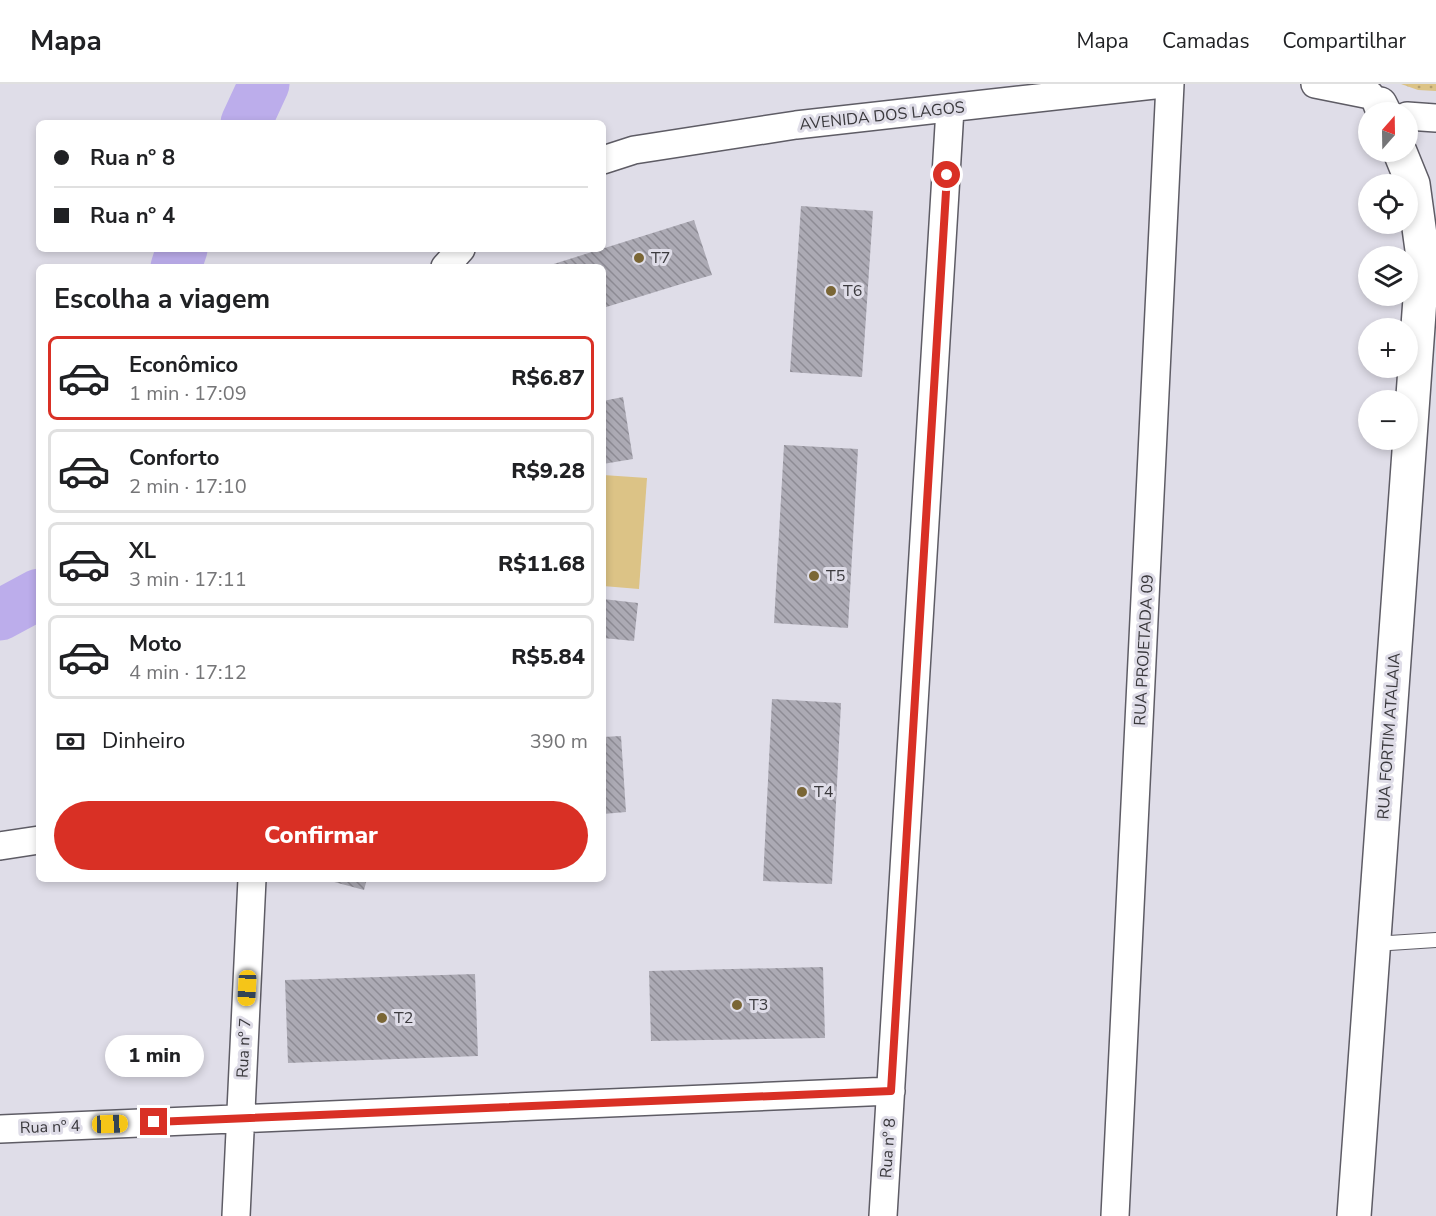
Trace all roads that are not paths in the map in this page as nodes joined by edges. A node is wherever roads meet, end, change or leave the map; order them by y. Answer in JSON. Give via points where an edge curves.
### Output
{"nodes":[{"id":1,"x":1163,"y":84,"type":"edge"},
{"id":2,"x":1170,"y":84,"type":"edge"},
{"id":3,"x":1315,"y":84,"type":"edge"},
{"id":4,"x":1376,"y":102,"type":"edge"},
{"id":5,"x":950,"y":109,"type":"junction"},
{"id":6,"x":1418,"y":113,"type":"edge"},
{"id":7,"x":1436,"y":118,"type":"edge"},
{"id":8,"x":606,"y":159,"type":"edge"},
{"id":9,"x":1405,"y":162,"type":"edge"},
{"id":10,"x":1436,"y":222,"type":"edge"},
{"id":11,"x":458,"y":252,"type":"edge"},
{"id":12,"x":1423,"y":257,"type":"junction"},
{"id":13,"x":448,"y":264,"type":"edge"},
{"id":14,"x":36,"y":840,"type":"edge"},
{"id":15,"x":0,"y":846,"type":"edge"},
{"id":16,"x":252,"y":882,"type":"edge"},
{"id":17,"x":1436,"y":940,"type":"edge"},
{"id":18,"x":1374,"y":944,"type":"junction"},
{"id":19,"x":891,"y":1091,"type":"junction"},
{"id":20,"x":241,"y":1118,"type":"junction"},
{"id":21,"x":0,"y":1129,"type":"edge"},
{"id":22,"x":236,"y":1216,"type":"edge"},
{"id":23,"x":883,"y":1216,"type":"edge"},
{"id":24,"x":1115,"y":1216,"type":"edge"},
{"id":25,"x":1354,"y":1216,"type":"edge"}],
"edges":[{"from":1,"to":5,"type":"street","name":"AVENIDA DOS LAGOS"},
{"from":2,"to":24,"type":"street","name":"RUA PROJETADA 09"},
{"from":3,"to":4,"type":"street"},
{"from":5,"to":8,"type":"street","name":"AVENIDA DOS LAGOS","via":[[785,127],[633,150]]},
{"from":5,"to":19,"type":"street","name":"Rua nº 8"},
{"from":6,"to":7,"type":"street"},
{"from":9,"to":12,"type":"street","name":"RUA FORTIM ATALAIA","via":[[1413,184]]},
{"from":10,"to":12,"type":"street","name":"RUA FORTIM ATALAIA"},
{"from":11,"to":13,"type":"street"},
{"from":12,"to":18,"type":"street","name":"RUA FORTIM ATALAIA"},
{"from":14,"to":15,"type":"street"},
{"from":16,"to":20,"type":"street","name":"Rua nº 7"},
{"from":17,"to":18,"type":"lane"},
{"from":18,"to":25,"type":"street","name":"RUA FORTIM ATALAIA"},
{"from":19,"to":20,"type":"street","name":"Rua nº 4"},
{"from":19,"to":23,"type":"street","name":"Rua nº 8"},
{"from":20,"to":21,"type":"street","name":"Rua nº 4"},
{"from":20,"to":22,"type":"street","name":"Rua nº 7"}]}
